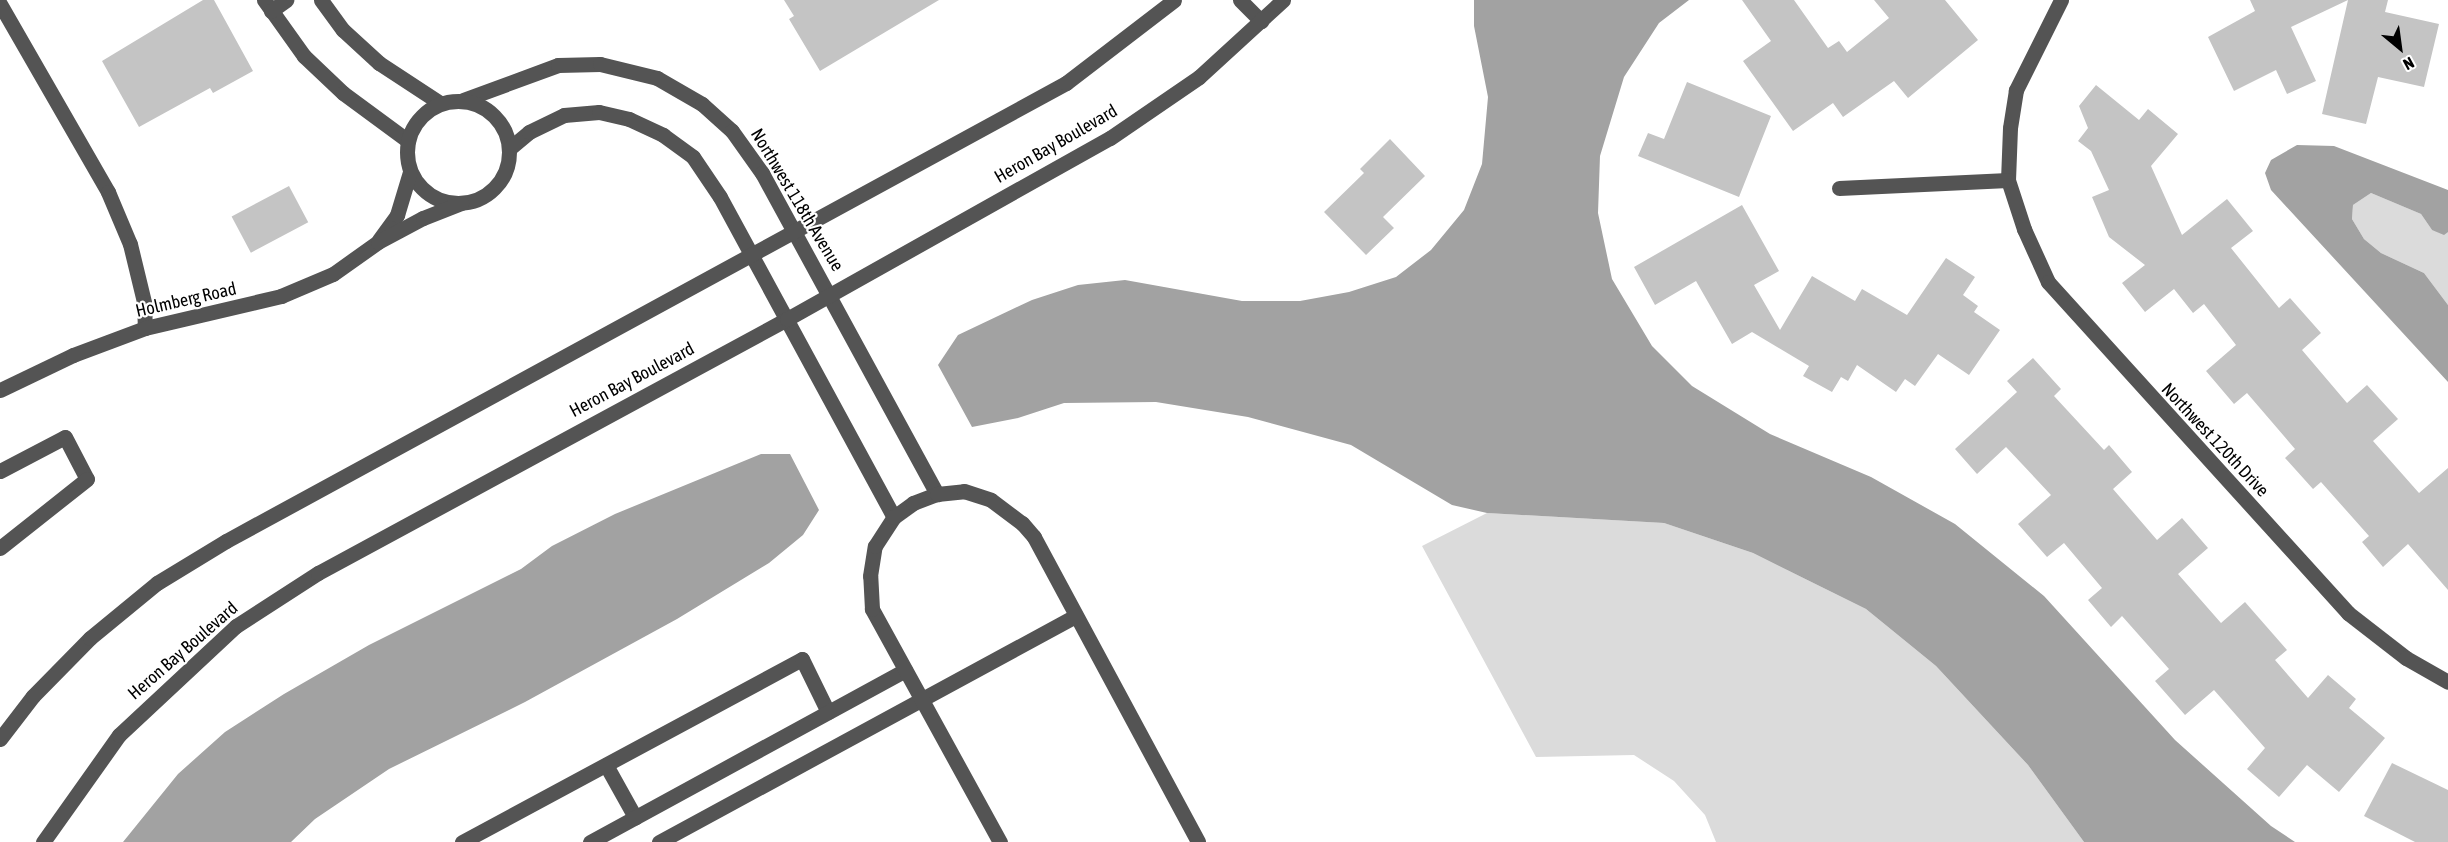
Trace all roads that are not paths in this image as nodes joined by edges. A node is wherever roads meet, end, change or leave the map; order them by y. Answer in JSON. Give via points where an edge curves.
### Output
{"nodes":[{"id":1,"x":286,"y":0,"type":"edge"},
{"id":2,"x":321,"y":0,"type":"edge"},
{"id":3,"x":1174,"y":0,"type":"edge"},
{"id":4,"x":1240,"y":0,"type":"edge"},
{"id":5,"x":1283,"y":0,"type":"edge"},
{"id":6,"x":2061,"y":0,"type":"edge"},
{"id":7,"x":0,"y":4,"type":"edge"},
{"id":8,"x":268,"y":5,"type":"edge"},
{"id":9,"x":1261,"y":21,"type":"junction"},
{"id":10,"x":463,"y":100,"type":"junction"},
{"id":11,"x":440,"y":104,"type":"junction"},
{"id":12,"x":408,"y":141,"type":"junction"},
{"id":13,"x":510,"y":148,"type":"junction"},
{"id":14,"x":410,"y":172,"type":"junction"},
{"id":15,"x":2008,"y":180,"type":"junction"},
{"id":16,"x":1839,"y":188,"type":"dead end"},
{"id":17,"x":461,"y":203,"type":"junction"},
{"id":18,"x":793,"y":230,"type":"junction"},
{"id":19,"x":378,"y":242,"type":"junction"},
{"id":20,"x":751,"y":254,"type":"junction"},
{"id":21,"x":831,"y":295,"type":"junction"},
{"id":22,"x":787,"y":319,"type":"junction"},
{"id":23,"x":145,"y":328,"type":"junction"},
{"id":24,"x":0,"y":390,"type":"edge"},
{"id":25,"x":0,"y":471,"type":"edge"},
{"id":26,"x":937,"y":494,"type":"junction"},
{"id":27,"x":894,"y":517,"type":"junction"},
{"id":28,"x":0,"y":548,"type":"edge"},
{"id":29,"x":1076,"y":616,"type":"junction"},
{"id":30,"x":906,"y":670,"type":"junction"},
{"id":31,"x":2448,"y":682,"type":"edge"},
{"id":32,"x":922,"y":700,"type":"junction"},
{"id":33,"x":828,"y":712,"type":"junction"},
{"id":34,"x":0,"y":739,"type":"edge"},
{"id":35,"x":606,"y":765,"type":"junction"},
{"id":36,"x":635,"y":818,"type":"junction"},
{"id":37,"x":42,"y":842,"type":"edge"},
{"id":38,"x":462,"y":842,"type":"edge"},
{"id":39,"x":590,"y":842,"type":"edge"},
{"id":40,"x":659,"y":842,"type":"edge"},
{"id":41,"x":1000,"y":842,"type":"edge"},
{"id":42,"x":1198,"y":842,"type":"edge"}],
"edges":[{"from":1,"to":8,"type":"street"},
{"from":2,"to":11,"type":"street","via":[[343,30],[380,63]]},
{"from":3,"to":18,"type":"street","via":[[1066,83],[846,207]]},
{"from":4,"to":9,"type":"street"},
{"from":5,"to":9,"type":"street","name":"Heron Bay Boulevard"},
{"from":6,"to":15,"type":"street","name":"Northwest 120th Drive","via":[[2042,31],[2016,90]]},
{"from":7,"to":23,"type":"street","via":[[108,192],[130,244],[144,302]]},
{"from":8,"to":12,"type":"street","via":[[304,56],[343,93]]},
{"from":9,"to":21,"type":"street","name":"Heron Bay Boulevard","via":[[1198,77],[1110,138]]},
{"from":10,"to":11,"type":"street"},
{"from":10,"to":13,"type":"street","via":[[478,104],[495,116],[507,134]]},
{"from":10,"to":18,"type":"street","name":"Northwest 118th Avenue","via":[[558,65],[600,64],[657,78],[702,104],[732,131],[762,173]]},
{"from":11,"to":12,"type":"street","via":[[425,112]]},
{"from":12,"to":14,"type":"street"},
{"from":13,"to":17,"type":"street","via":[[502,179],[484,196]]},
{"from":13,"to":20,"type":"street","via":[[530,132],[564,116],[599,112],[629,119],[663,135],[693,158]]},
{"from":14,"to":17,"type":"street","via":[[430,196]]},
{"from":14,"to":19,"type":"street","name":"Holmberg Road","via":[[397,215]]},
{"from":15,"to":16,"type":"street"},
{"from":15,"to":31,"type":"street","name":"Northwest 120th Drive","via":[[2048,282],[2078,319],[2348,613],[2406,658]]},
{"from":17,"to":19,"type":"street","name":"Holmberg Road"},
{"from":18,"to":20,"type":"street"},
{"from":18,"to":21,"type":"street","name":"Northwest 118th Avenue"},
{"from":19,"to":23,"type":"street","name":"Holmberg Road","via":[[333,274],[281,296]]},
{"from":20,"to":22,"type":"street"},
{"from":20,"to":34,"type":"street","via":[[226,541],[157,583],[90,638],[33,696]]},
{"from":21,"to":22,"type":"street","name":"Heron Bay Boulevard"},
{"from":21,"to":26,"type":"street","name":"Northwest 118th Avenue"},
{"from":22,"to":27,"type":"street"},
{"from":22,"to":37,"type":"street","name":"Heron Bay Boulevard","via":[[318,573],[236,626],[119,735]]},
{"from":23,"to":24,"type":"street","name":"Holmberg Road","via":[[73,355]]},
{"from":25,"to":28,"type":"street","via":[[65,437],[87,479]]},
{"from":26,"to":27,"type":"street","via":[[913,503]]},
{"from":26,"to":29,"type":"street","via":[[964,491],[991,500],[1022,523]]},
{"from":27,"to":30,"type":"street","via":[[875,546],[870,576],[872,609]]},
{"from":29,"to":32,"type":"street"},
{"from":29,"to":42,"type":"street"},
{"from":30,"to":32,"type":"street"},
{"from":30,"to":33,"type":"street"},
{"from":32,"to":40,"type":"street"},
{"from":32,"to":41,"type":"street"},
{"from":33,"to":35,"type":"street","via":[[802,659]]},
{"from":33,"to":36,"type":"street"},
{"from":35,"to":36,"type":"street"},
{"from":35,"to":38,"type":"street"},
{"from":36,"to":39,"type":"street"}]}
